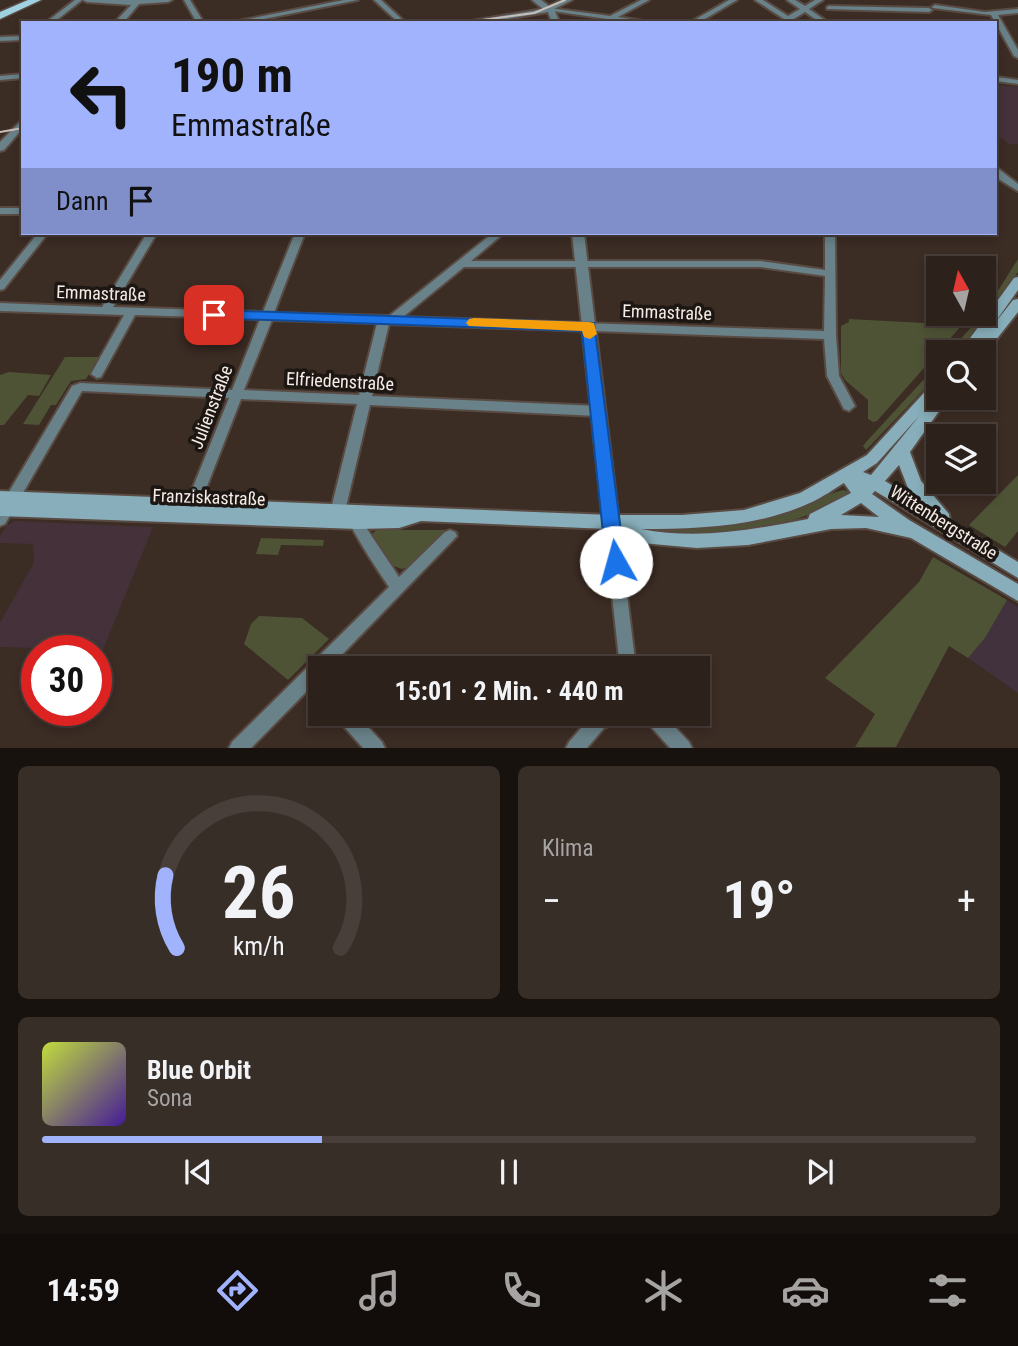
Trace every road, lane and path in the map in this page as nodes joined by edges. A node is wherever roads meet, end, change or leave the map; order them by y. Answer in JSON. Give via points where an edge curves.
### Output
{"nodes":[{"id":1,"x":28,"y":0,"type":"edge"},
{"id":2,"x":36,"y":0,"type":"edge"},
{"id":3,"x":79,"y":0,"type":"edge"},
{"id":4,"x":87,"y":0,"type":"edge"},
{"id":5,"x":168,"y":0,"type":"edge"},
{"id":6,"x":187,"y":0,"type":"edge"},
{"id":7,"x":355,"y":0,"type":"edge"},
{"id":8,"x":377,"y":0,"type":"edge"},
{"id":9,"x":536,"y":0,"type":"edge"},
{"id":10,"x":568,"y":0,"type":"edge"},
{"id":11,"x":646,"y":0,"type":"edge"},
{"id":12,"x":734,"y":0,"type":"edge"},
{"id":13,"x":758,"y":0,"type":"edge"},
{"id":14,"x":790,"y":0,"type":"edge"},
{"id":15,"x":820,"y":0,"type":"edge"},
{"id":16,"x":138,"y":1,"type":"edge"},
{"id":17,"x":933,"y":6,"type":"edge"},
{"id":18,"x":805,"y":9,"type":"junction"},
{"id":19,"x":829,"y":9,"type":"dead end"},
{"id":20,"x":549,"y":10,"type":"junction"},
{"id":21,"x":1018,"y":11,"type":"edge"},
{"id":22,"x":994,"y":14,"type":"junction"},
{"id":23,"x":0,"y":15,"type":"edge"},
{"id":24,"x":611,"y":17,"type":"junction"},
{"id":25,"x":51,"y":21,"type":"edge"},
{"id":26,"x":120,"y":21,"type":"edge"},
{"id":27,"x":200,"y":21,"type":"edge"},
{"id":28,"x":242,"y":21,"type":"edge"},
{"id":29,"x":401,"y":21,"type":"edge"},
{"id":30,"x":477,"y":21,"type":"edge"},
{"id":31,"x":555,"y":21,"type":"edge"},
{"id":32,"x":639,"y":21,"type":"edge"},
{"id":33,"x":696,"y":21,"type":"edge"},
{"id":34,"x":785,"y":21,"type":"edge"},
{"id":35,"x":823,"y":21,"type":"edge"},
{"id":36,"x":21,"y":38,"type":"edge"},
{"id":37,"x":0,"y":39,"type":"edge"},
{"id":38,"x":1018,"y":56,"type":"edge"},
{"id":39,"x":21,"y":76,"type":"edge"},
{"id":40,"x":0,"y":78,"type":"edge"},
{"id":41,"x":997,"y":79,"type":"edge"},
{"id":42,"x":1018,"y":82,"type":"edge"},
{"id":43,"x":20,"y":128,"type":"edge"},
{"id":44,"x":0,"y":131,"type":"edge"},
{"id":45,"x":0,"y":136,"type":"edge"},
{"id":46,"x":0,"y":148,"type":"edge"},
{"id":47,"x":997,"y":169,"type":"edge"},
{"id":48,"x":997,"y":171,"type":"edge"},
{"id":49,"x":1018,"y":178,"type":"edge"},
{"id":50,"x":1018,"y":188,"type":"edge"},
{"id":51,"x":0,"y":211,"type":"edge"},
{"id":52,"x":21,"y":211,"type":"edge"},
{"id":53,"x":41,"y":235,"type":"edge"},
{"id":54,"x":151,"y":235,"type":"edge"},
{"id":55,"x":299,"y":235,"type":"edge"},
{"id":56,"x":497,"y":235,"type":"edge"},
{"id":57,"x":578,"y":235,"type":"edge"},
{"id":58,"x":830,"y":235,"type":"edge"},
{"id":59,"x":463,"y":264,"type":"junction"},
{"id":60,"x":582,"y":265,"type":"junction"},
{"id":61,"x":831,"y":274,"type":"junction"},
{"id":62,"x":1018,"y":282,"type":"edge"},
{"id":63,"x":0,"y":287,"type":"edge"},
{"id":64,"x":1018,"y":303,"type":"edge"},
{"id":65,"x":0,"y":307,"type":"edge"},
{"id":66,"x":105,"y":311,"type":"junction"},
{"id":67,"x":132,"y":312,"type":"junction"},
{"id":68,"x":267,"y":317,"type":"junction"},
{"id":69,"x":388,"y":320,"type":"junction"},
{"id":70,"x":589,"y":326,"type":"junction"},
{"id":71,"x":830,"y":335,"type":"junction"},
{"id":72,"x":976,"y":340,"type":"edge"},
{"id":73,"x":989,"y":340,"type":"edge"},
{"id":74,"x":97,"y":374,"type":"dead end"},
{"id":75,"x":237,"y":394,"type":"junction"},
{"id":76,"x":926,"y":399,"type":"edge"},
{"id":77,"x":365,"y":400,"type":"junction"},
{"id":78,"x":849,"y":406,"type":"dead end"},
{"id":79,"x":933,"y":410,"type":"edge"},
{"id":80,"x":598,"y":411,"type":"junction"},
{"id":81,"x":902,"y":452,"type":"junction"},
{"id":82,"x":851,"y":473,"type":"junction"},
{"id":83,"x":869,"y":488,"type":"junction"},
{"id":84,"x":4,"y":506,"type":"edge"},
{"id":85,"x":338,"y":509,"type":"junction"},
{"id":86,"x":191,"y":510,"type":"junction"},
{"id":87,"x":416,"y":516,"type":"junction"},
{"id":88,"x":358,"y":522,"type":"junction"},
{"id":89,"x":611,"y":522,"type":"junction"},
{"id":90,"x":792,"y":528,"type":"junction"},
{"id":91,"x":953,"y":531,"type":"junction"},
{"id":92,"x":916,"y":533,"type":"junction"},
{"id":93,"x":450,"y":536,"type":"dead end"},
{"id":94,"x":1018,"y":571,"type":"edge"},
{"id":95,"x":397,"y":587,"type":"junction"},
{"id":96,"x":1018,"y":593,"type":"edge"},
{"id":97,"x":338,"y":656,"type":"edge"},
{"id":98,"x":627,"y":656,"type":"edge"},
{"id":99,"x":308,"y":689,"type":"edge"},
{"id":100,"x":356,"y":726,"type":"edge"},
{"id":101,"x":595,"y":726,"type":"edge"},
{"id":102,"x":663,"y":726,"type":"edge"},
{"id":103,"x":238,"y":747,"type":"edge"},
{"id":104,"x":376,"y":747,"type":"edge"},
{"id":105,"x":575,"y":747,"type":"edge"},
{"id":106,"x":683,"y":747,"type":"edge"}],
"edges":[{"from":1,"to":23,"type":"main road"},
{"from":2,"to":23,"type":"main road"},
{"from":3,"to":25,"type":"street"},
{"from":4,"to":16,"type":"street"},
{"from":5,"to":16,"type":"street"},
{"from":6,"to":27,"type":"street"},
{"from":7,"to":28,"type":"street"},
{"from":8,"to":29,"type":"street"},
{"from":9,"to":20,"type":"street"},
{"from":10,"to":20,"type":"street"},
{"from":11,"to":24,"type":"street"},
{"from":12,"to":33,"type":"street"},
{"from":13,"to":34,"type":"street"},
{"from":14,"to":18,"type":"street"},
{"from":15,"to":18,"type":"street"},
{"from":16,"to":26,"type":"street"},
{"from":17,"to":19,"type":"street"},
{"from":17,"to":22,"type":"street"},
{"from":18,"to":34,"type":"street"},
{"from":18,"to":35,"type":"street"},
{"from":20,"to":24,"type":"street"},
{"from":20,"to":30,"type":"street"},
{"from":20,"to":31,"type":"street"},
{"from":21,"to":22,"type":"street"},
{"from":22,"to":38,"type":"street"},
{"from":24,"to":32,"type":"street"},
{"from":36,"to":37,"type":"street"},
{"from":39,"to":40,"type":"street"},
{"from":41,"to":42,"type":"street"},
{"from":43,"to":44,"type":"street"},
{"from":43,"to":45,"type":"street"},
{"from":43,"to":46,"type":"street"},
{"from":47,"to":49,"type":"street"},
{"from":48,"to":50,"type":"street"},
{"from":51,"to":52,"type":"street"},
{"from":53,"to":63,"type":"street"},
{"from":54,"to":66,"type":"street"},
{"from":55,"to":68,"type":"street","name":"Julienstraße"},
{"from":56,"to":59,"type":"street"},
{"from":57,"to":60,"type":"street"},
{"from":58,"to":61,"type":"street"},
{"from":59,"to":60,"type":"street"},
{"from":59,"to":69,"type":"street"},
{"from":60,"to":61,"type":"street","via":[[761,264]]},
{"from":60,"to":70,"type":"street"},
{"from":61,"to":71,"type":"street"},
{"from":62,"to":72,"type":"main road"},
{"from":64,"to":73,"type":"main road"},
{"from":65,"to":66,"type":"street","name":"Emmastraße"},
{"from":66,"to":67,"type":"street","name":"Emmastraße"},
{"from":67,"to":68,"type":"street","name":"Emmastraße"},
{"from":67,"to":74,"type":"street"},
{"from":68,"to":69,"type":"street","name":"Emmastraße"},
{"from":68,"to":75,"type":"street","name":"Julienstraße"},
{"from":69,"to":70,"type":"street","name":"Emmastraße"},
{"from":69,"to":77,"type":"street"},
{"from":70,"to":71,"type":"street","name":"Emmastraße"},
{"from":70,"to":80,"type":"street"},
{"from":71,"to":78,"type":"street","via":[[833,376]]},
{"from":75,"to":77,"type":"street","name":"Elfriedenstraße"},
{"from":75,"to":84,"type":"street","name":"Elfriedenstraße","via":[[80,387]]},
{"from":75,"to":86,"type":"street","name":"Julienstraße"},
{"from":76,"to":82,"type":"main road","name":"Franziskastraße","via":[[872,459]]},
{"from":77,"to":80,"type":"street","name":"Elfriedenstraße"},
{"from":77,"to":85,"type":"street"},
{"from":79,"to":81,"type":"main road"},
{"from":80,"to":89,"type":"street"},
{"from":81,"to":83,"type":"main road"},
{"from":81,"to":91,"type":"main road","name":"Wittenbergstraße","via":[[914,484]]},
{"from":82,"to":83,"type":"main road","name":"Wittenbergstraße","via":[[853,484]]},
{"from":82,"to":89,"type":"main road","name":"Franziskastraße","via":[[805,498],[744,517]]},
{"from":83,"to":90,"type":"main road","via":[[825,516]]},
{"from":83,"to":91,"type":"main road","name":"Wittenbergstraße"},
{"from":83,"to":92,"type":"main road","name":"Wittenbergstraße"},
{"from":84,"to":86,"type":"main road","name":"Franziskastraße"},
{"from":85,"to":86,"type":"main road","name":"Franziskastraße"},
{"from":85,"to":87,"type":"main road","name":"Franziskastraße","via":[[400,511]]},
{"from":85,"to":88,"type":"street"},
{"from":86,"to":88,"type":"main road","name":"Franziskastraße"},
{"from":87,"to":88,"type":"main road","name":"Franziskastraße"},
{"from":87,"to":89,"type":"main road","name":"Franziskastraße"},
{"from":88,"to":95,"type":"street"},
{"from":89,"to":90,"type":"main road","via":[[633,534],[693,541],[743,538]]},
{"from":89,"to":98,"type":"street"},
{"from":90,"to":92,"type":"main road","via":[[860,521]]},
{"from":91,"to":94,"type":"main road","name":"Wittenbergstraße"},
{"from":92,"to":96,"type":"main road","name":"Wittenbergstraße"},
{"from":93,"to":95,"type":"street"},
{"from":95,"to":97,"type":"street"},
{"from":99,"to":103,"type":"street"},
{"from":100,"to":104,"type":"street"},
{"from":101,"to":105,"type":"street"},
{"from":102,"to":106,"type":"street"}]}
